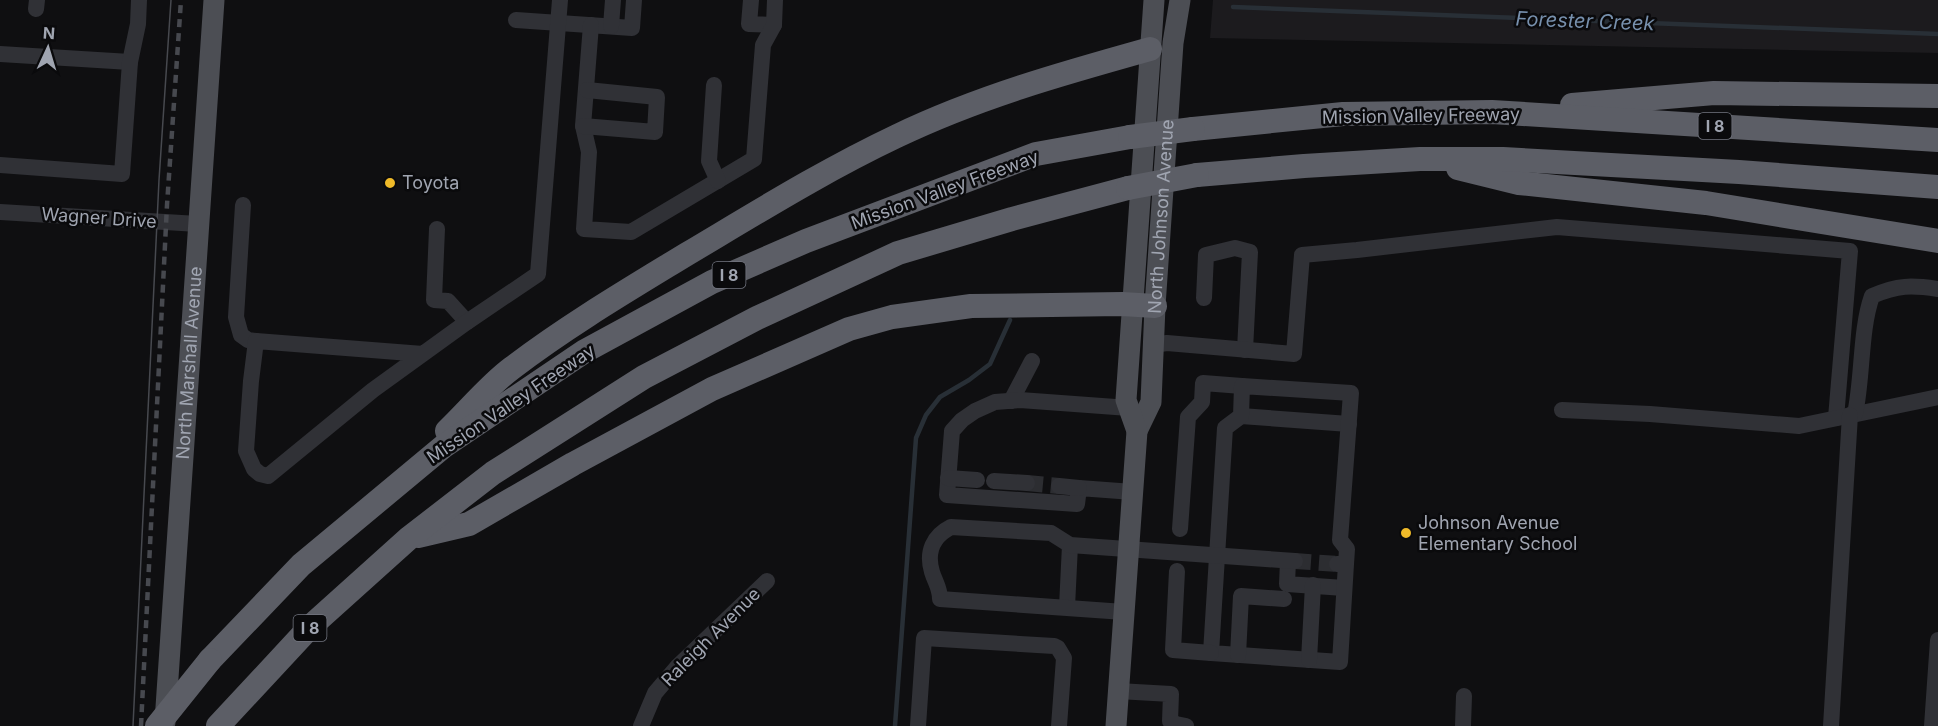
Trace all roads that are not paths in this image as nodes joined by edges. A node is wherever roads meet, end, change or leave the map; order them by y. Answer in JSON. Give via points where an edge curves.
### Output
{"nodes":[{"id":1,"x":139,"y":0,"type":"edge"},
{"id":2,"x":214,"y":0,"type":"edge"},
{"id":3,"x":561,"y":0,"type":"edge"},
{"id":4,"x":613,"y":0,"type":"edge"},
{"id":5,"x":634,"y":0,"type":"edge"},
{"id":6,"x":751,"y":0,"type":"edge"},
{"id":7,"x":774,"y":0,"type":"edge"},
{"id":8,"x":1154,"y":0,"type":"edge"},
{"id":9,"x":1180,"y":0,"type":"edge"},
{"id":10,"x":516,"y":20,"type":"dead end"},
{"id":11,"x":559,"y":23,"type":"junction"},
{"id":12,"x":591,"y":25,"type":"junction"},
{"id":13,"x":774,"y":25,"type":"junction"},
{"id":14,"x":611,"y":26,"type":"junction"},
{"id":15,"x":1150,"y":49,"type":"junction"},
{"id":16,"x":0,"y":54,"type":"edge"},
{"id":17,"x":130,"y":62,"type":"junction"},
{"id":18,"x":714,"y":85,"type":"dead end"},
{"id":19,"x":587,"y":90,"type":"junction"},
{"id":20,"x":1938,"y":96,"type":"edge"},
{"id":21,"x":1492,"y":112,"type":"junction"},
{"id":22,"x":583,"y":126,"type":"junction"},
{"id":23,"x":1938,"y":140,"type":"edge"},
{"id":24,"x":1420,"y":159,"type":"junction"},
{"id":25,"x":0,"y":165,"type":"edge"},
{"id":26,"x":1739,"y":172,"type":"junction"},
{"id":27,"x":718,"y":181,"type":"junction"},
{"id":28,"x":1938,"y":187,"type":"edge"},
{"id":29,"x":1938,"y":200,"type":"edge"},
{"id":30,"x":243,"y":205,"type":"dead end"},
{"id":31,"x":0,"y":212,"type":"edge"},
{"id":32,"x":198,"y":224,"type":"junction"},
{"id":33,"x":437,"y":229,"type":"dead end"},
{"id":34,"x":1938,"y":241,"type":"edge"},
{"id":35,"x":1938,"y":290,"type":"edge"},
{"id":36,"x":1204,"y":298,"type":"dead end"},
{"id":37,"x":1144,"y":305,"type":"junction"},
{"id":38,"x":467,"y":322,"type":"junction"},
{"id":39,"x":256,"y":341,"type":"junction"},
{"id":40,"x":1153,"y":345,"type":"junction"},
{"id":41,"x":1245,"y":350,"type":"junction"},
{"id":42,"x":423,"y":354,"type":"junction"},
{"id":43,"x":1032,"y":361,"type":"dead end"},
{"id":44,"x":1242,"y":386,"type":"junction"},
{"id":45,"x":1938,"y":397,"type":"edge"},
{"id":46,"x":1011,"y":401,"type":"junction"},
{"id":47,"x":1129,"y":408,"type":"junction"},
{"id":48,"x":1562,"y":410,"type":"dead end"},
{"id":49,"x":1241,"y":416,"type":"junction"},
{"id":50,"x":1847,"y":416,"type":"junction"},
{"id":51,"x":1349,"y":424,"type":"junction"},
{"id":52,"x":1137,"y":431,"type":"junction"},
{"id":53,"x":948,"y":478,"type":"junction"},
{"id":54,"x":977,"y":480,"type":"dead end"},
{"id":55,"x":994,"y":482,"type":"dead end"},
{"id":56,"x":1027,"y":483,"type":"tunnel mouth"},
{"id":57,"x":1059,"y":486,"type":"tunnel mouth"},
{"id":58,"x":1079,"y":488,"type":"junction"},
{"id":59,"x":1133,"y":492,"type":"junction"},
{"id":60,"x":373,"y":505,"type":"junction"},
{"id":61,"x":1180,"y":529,"type":"dead end"},
{"id":62,"x":410,"y":538,"type":"junction"},
{"id":63,"x":1070,"y":545,"type":"junction"},
{"id":64,"x":1128,"y":550,"type":"junction"},
{"id":65,"x":1217,"y":556,"type":"junction"},
{"id":66,"x":1177,"y":572,"type":"dead end"},
{"id":67,"x":766,"y":581,"type":"dead end"},
{"id":68,"x":1313,"y":585,"type":"junction"},
{"id":69,"x":1344,"y":588,"type":"junction"},
{"id":70,"x":1284,"y":599,"type":"dead end"},
{"id":71,"x":1067,"y":608,"type":"junction"},
{"id":72,"x":1124,"y":612,"type":"junction"},
{"id":73,"x":1938,"y":640,"type":"edge"},
{"id":74,"x":1211,"y":653,"type":"junction"},
{"id":75,"x":1238,"y":655,"type":"junction"},
{"id":76,"x":1309,"y":660,"type":"junction"},
{"id":77,"x":1937,"y":674,"type":"edge"},
{"id":78,"x":1118,"y":691,"type":"junction"},
{"id":79,"x":1464,"y":696,"type":"dead end"},
{"id":80,"x":157,"y":726,"type":"edge"},
{"id":81,"x":165,"y":726,"type":"edge"},
{"id":82,"x":218,"y":726,"type":"edge"},
{"id":83,"x":641,"y":726,"type":"edge"},
{"id":84,"x":918,"y":726,"type":"edge"},
{"id":85,"x":1059,"y":726,"type":"edge"},
{"id":86,"x":1116,"y":726,"type":"edge"},
{"id":87,"x":1186,"y":726,"type":"edge"},
{"id":88,"x":1463,"y":726,"type":"edge"},
{"id":89,"x":1831,"y":726,"type":"edge"},
{"id":90,"x":1932,"y":726,"type":"edge"}],
"edges":[{"from":1,"to":17,"type":"street"},
{"from":2,"to":32,"type":"main road","name":"North Marshall Avenue"},
{"from":3,"to":11,"type":"street"},
{"from":4,"to":14,"type":"street"},
{"from":5,"to":14,"type":"street","via":[[632,28]]},
{"from":6,"to":13,"type":"street","via":[[749,24]]},
{"from":7,"to":13,"type":"street"},
{"from":8,"to":15,"type":"main road","name":"North Johnson Avenue"},
{"from":9,"to":37,"type":"main road","name":"North Johnson Avenue"},
{"from":10,"to":11,"type":"street"},
{"from":11,"to":12,"type":"street"},
{"from":11,"to":38,"type":"street","via":[[538,274]]},
{"from":12,"to":14,"type":"street"},
{"from":12,"to":19,"type":"street"},
{"from":13,"to":27,"type":"street","via":[[763,45],[754,159]]},
{"from":15,"to":37,"type":"main road","name":"North Johnson Avenue"},
{"from":15,"to":60,"type":"highway","via":[[1005,91],[944,115],[840,165],[736,224],[510,369]]},
{"from":16,"to":17,"type":"street"},
{"from":17,"to":25,"type":"street","via":[[122,174]]},
{"from":18,"to":27,"type":"street","via":[[709,161]]},
{"from":19,"to":22,"type":"street"},
{"from":19,"to":22,"type":"street","via":[[657,97],[655,132]]},
{"from":20,"to":21,"type":"highway","via":[[1714,93]]},
{"from":21,"to":23,"type":"highway","name":"Mission Valley Freeway","number":"I 8"},
{"from":21,"to":60,"type":"highway","name":"Mission Valley Freeway","number":"I 8","bridge":true,"via":[[1342,114],[1193,129],[1036,154],[806,241],[712,282],[585,351],[444,447]]},
{"from":22,"to":27,"type":"street","via":[[589,152],[584,229],[632,232]]},
{"from":24,"to":26,"type":"highway","number":"I 8","via":[[1503,159]]},
{"from":24,"to":34,"type":"highway","via":[[1519,183],[1706,203]]},
{"from":24,"to":62,"type":"highway","number":"I 8","bridge":true,"via":[[1197,175],[1128,188],[898,253],[757,318],[644,377],[493,473]]},
{"from":26,"to":28,"type":"highway","number":"I 8"},
{"from":26,"to":29,"type":"highway"},
{"from":30,"to":39,"type":"street","via":[[236,317],[241,335]]},
{"from":31,"to":32,"type":"street","name":"Wagner Drive"},
{"from":32,"to":81,"type":"main road","name":"North Marshall Avenue"},
{"from":33,"to":38,"type":"street","via":[[434,300],[448,301]]},
{"from":35,"to":50,"type":"street","via":[[1913,286],[1892,288],[1872,296],[1867,310],[1860,388]]},
{"from":36,"to":41,"type":"street","via":[[1206,255],[1235,248],[1250,252]]},
{"from":37,"to":40,"type":"main road","name":"North Johnson Avenue"},
{"from":37,"to":47,"type":"main road","name":"North Johnson Avenue","via":[[1126,400]]},
{"from":37,"to":62,"type":"highway","via":[[971,306],[892,317],[849,329],[712,389],[469,524]]},
{"from":38,"to":42,"type":"street"},
{"from":39,"to":42,"type":"street"},
{"from":39,"to":42,"type":"street","via":[[246,450],[254,469],[268,476]]},
{"from":40,"to":41,"type":"street"},
{"from":40,"to":52,"type":"main road","name":"North Johnson Avenue","via":[[1151,402]]},
{"from":41,"to":50,"type":"street","via":[[1294,354],[1302,255],[1557,227],[1850,251]]},
{"from":43,"to":46,"type":"street"},
{"from":44,"to":49,"type":"street"},
{"from":44,"to":51,"type":"street","via":[[1351,393]]},
{"from":44,"to":61,"type":"street","via":[[1203,383],[1202,402],[1188,417]]},
{"from":45,"to":50,"type":"street"},
{"from":46,"to":47,"type":"street"},
{"from":46,"to":53,"type":"street","via":[[995,402],[975,411],[952,432]]},
{"from":47,"to":52,"type":"main road","name":"North Johnson Avenue"},
{"from":48,"to":50,"type":"street","via":[[1799,426]]},
{"from":49,"to":51,"type":"street"},
{"from":49,"to":65,"type":"street","via":[[1226,428]]},
{"from":50,"to":89,"type":"street"},
{"from":51,"to":69,"type":"street","via":[[1340,540],[1347,549],[1342,564]]},
{"from":52,"to":59,"type":"main road","name":"North Johnson Avenue"},
{"from":53,"to":54,"type":"street"},
{"from":53,"to":58,"type":"street","via":[[947,495],[1077,504]]},
{"from":55,"to":56,"type":"street"},
{"from":57,"to":58,"type":"street"},
{"from":58,"to":59,"type":"street"},
{"from":59,"to":64,"type":"main road","name":"North Johnson Avenue"},
{"from":60,"to":80,"type":"highway","name":"Mission Valley Freeway","number":"I 8","bridge":true,"via":[[300,565],[210,660]]},
{"from":62,"to":82,"type":"highway","number":"I 8","via":[[310,627]]},
{"from":63,"to":64,"type":"street"},
{"from":63,"to":71,"type":"street"},
{"from":63,"to":71,"type":"street","via":[[1051,534],[951,527],[937,537],[929,553],[940,599]]},
{"from":64,"to":65,"type":"street"},
{"from":64,"to":72,"type":"main road","name":"North Johnson Avenue"},
{"from":65,"to":68,"type":"street","via":[[1292,561],[1287,584]]},
{"from":65,"to":74,"type":"street"},
{"from":66,"to":74,"type":"street","via":[[1173,650]]},
{"from":67,"to":83,"type":"street","name":"Raleigh Avenue","via":[[678,666],[655,693]]},
{"from":68,"to":69,"type":"street"},
{"from":68,"to":76,"type":"street"},
{"from":69,"to":76,"type":"street","via":[[1340,662]]},
{"from":70,"to":75,"type":"street","via":[[1241,596]]},
{"from":71,"to":72,"type":"street"},
{"from":72,"to":78,"type":"main road","name":"North Johnson Avenue"},
{"from":73,"to":77,"type":"street"},
{"from":74,"to":75,"type":"street"},
{"from":75,"to":76,"type":"street"},
{"from":77,"to":90,"type":"street"},
{"from":78,"to":86,"type":"main road","name":"North Johnson Avenue"},
{"from":78,"to":87,"type":"street","via":[[1171,694],[1170,721]]},
{"from":79,"to":88,"type":"street"},
{"from":84,"to":85,"type":"street","via":[[924,638],[1058,648],[1064,658]]}]}
